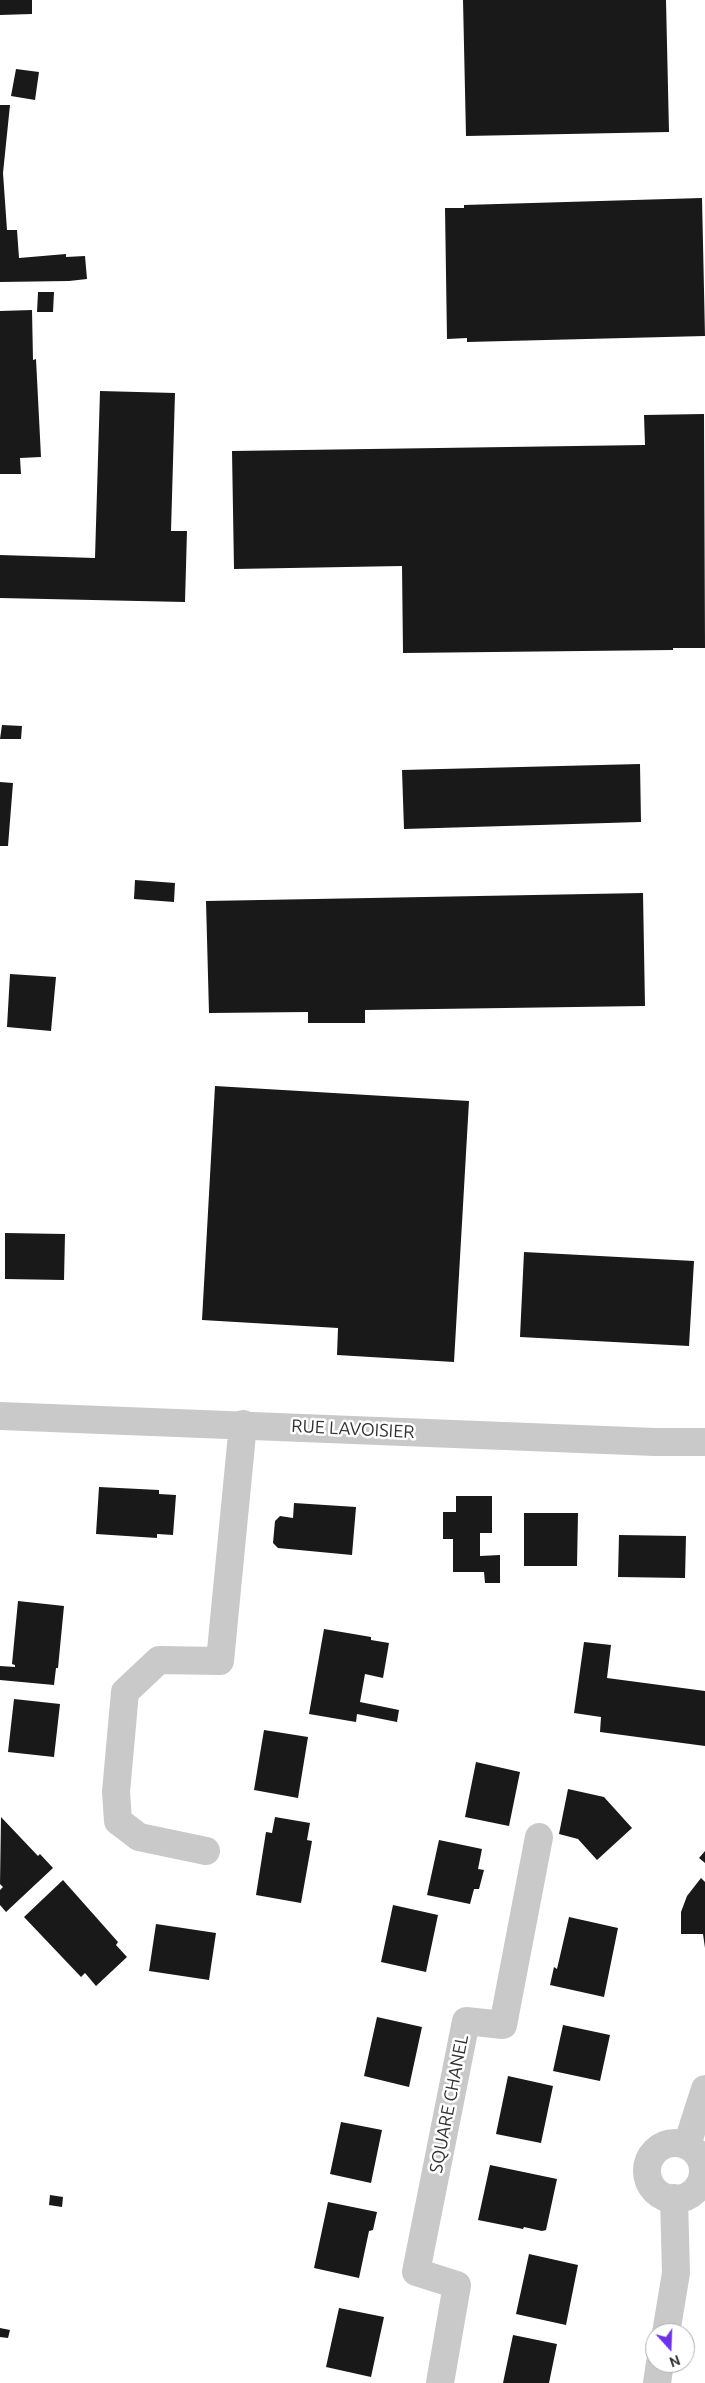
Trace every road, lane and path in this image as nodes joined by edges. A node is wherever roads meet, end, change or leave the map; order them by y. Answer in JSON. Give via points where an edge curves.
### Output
{"nodes":[{"id":1,"x":0,"y":1416,"type":"edge"},
{"id":2,"x":243,"y":1424,"type":"junction"},
{"id":3,"x":705,"y":1442,"type":"edge"},
{"id":4,"x":538,"y":1836,"type":"dead end"},
{"id":5,"x":206,"y":1850,"type":"dead end"},
{"id":6,"x":705,"y":2089,"type":"edge"},
{"id":7,"x":687,"y":2145,"type":"junction"},
{"id":8,"x":674,"y":2198,"type":"junction"},
{"id":9,"x":668,"y":2323,"type":"edge"},
{"id":10,"x":440,"y":2383,"type":"edge"}],
"edges":[{"from":1,"to":2,"type":"street","name":"RUE LAVOISIER"},
{"from":2,"to":3,"type":"street","name":"RUE LAVOISIER"},
{"from":2,"to":5,"type":"street","via":[[220,1661],[159,1660],[125,1692],[116,1783],[118,1821],[139,1837]]},
{"from":4,"to":10,"type":"street","name":"SQUARE CHANEL","via":[[503,2025],[466,2021],[416,2272],[457,2285]]},
{"from":6,"to":7,"type":"street"},
{"from":7,"to":8,"type":"street","via":[[702,2162],[701,2184],[685,2198]]},
{"from":7,"to":8,"type":"street","via":[[665,2144],[649,2159],[648,2181],[662,2197]]},
{"from":8,"to":9,"type":"street","via":[[676,2273]]}]}
